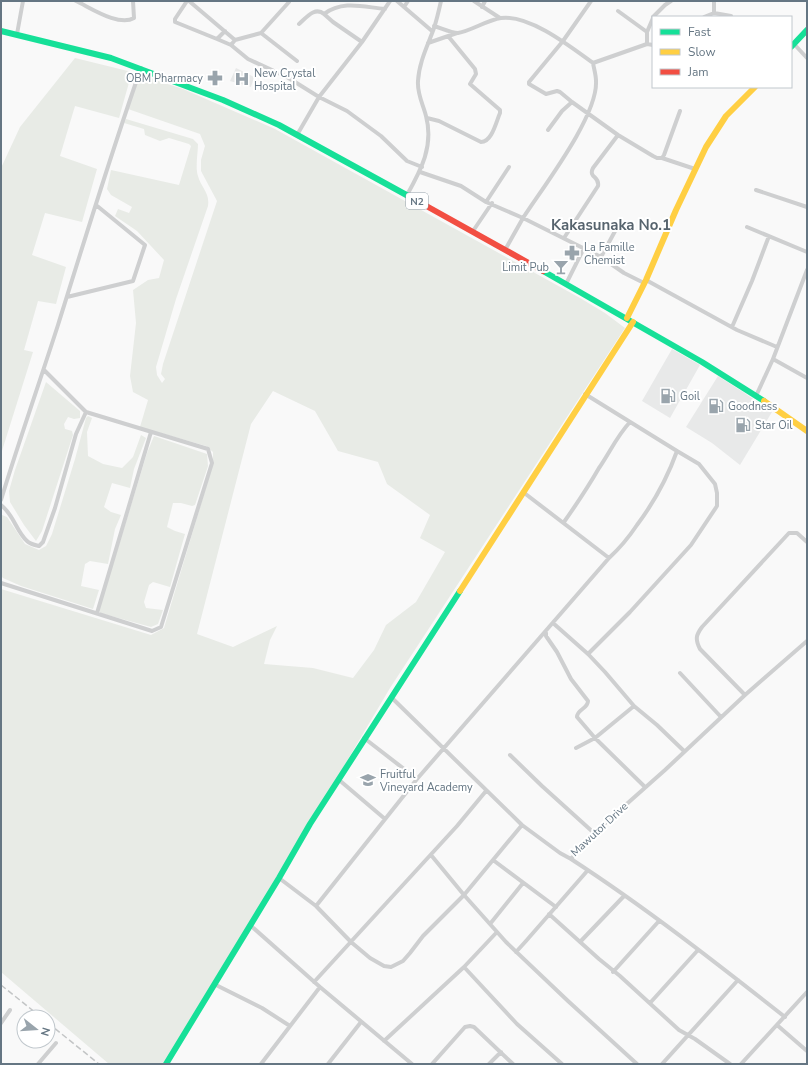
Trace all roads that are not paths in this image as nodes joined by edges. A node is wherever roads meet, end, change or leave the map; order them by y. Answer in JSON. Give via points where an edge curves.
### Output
{"nodes":[{"id":1,"x":23,"y":1,"type":"edge"},
{"id":2,"x":76,"y":1,"type":"edge"},
{"id":3,"x":133,"y":1,"type":"edge"},
{"id":4,"x":188,"y":1,"type":"edge"},
{"id":5,"x":390,"y":1,"type":"edge"},
{"id":6,"x":397,"y":1,"type":"edge"},
{"id":7,"x":408,"y":1,"type":"edge"},
{"id":8,"x":441,"y":1,"type":"edge"},
{"id":9,"x":474,"y":1,"type":"edge"},
{"id":10,"x":485,"y":1,"type":"edge"},
{"id":11,"x":591,"y":1,"type":"edge"},
{"id":12,"x":661,"y":1,"type":"edge"},
{"id":13,"x":671,"y":1,"type":"edge"},
{"id":14,"x":714,"y":1,"type":"edge"},
{"id":15,"x":289,"y":2,"type":"dead end"},
{"id":16,"x":665,"y":5,"type":"junction"},
{"id":17,"x":482,"y":6,"type":"junction"},
{"id":18,"x":404,"y":7,"type":"junction"},
{"id":19,"x":385,"y":8,"type":"junction"},
{"id":20,"x":618,"y":11,"type":"dead end"},
{"id":21,"x":714,"y":13,"type":"junction"},
{"id":22,"x":324,"y":14,"type":"junction"},
{"id":23,"x":654,"y":16,"type":"edge"},
{"id":24,"x":706,"y":16,"type":"edge"},
{"id":25,"x":731,"y":16,"type":"edge"},
{"id":26,"x":500,"y":18,"type":"junction"},
{"id":27,"x":652,"y":20,"type":"edge"},
{"id":28,"x":299,"y":24,"type":"dead end"},
{"id":29,"x":433,"y":29,"type":"junction"},
{"id":30,"x":807,"y":30,"type":"edge"},
{"id":31,"x":1,"y":31,"type":"edge"},
{"id":32,"x":225,"y":31,"type":"junction"},
{"id":33,"x":647,"y":32,"type":"junction"},
{"id":34,"x":261,"y":33,"type":"junction"},
{"id":35,"x":457,"y":33,"type":"junction"},
{"id":36,"x":18,"y":34,"type":"junction"},
{"id":37,"x":448,"y":36,"type":"junction"},
{"id":38,"x":217,"y":40,"type":"junction"},
{"id":39,"x":235,"y":40,"type":"junction"},
{"id":40,"x":563,"y":41,"type":"junction"},
{"id":41,"x":362,"y":42,"type":"junction"},
{"id":42,"x":428,"y":42,"type":"junction"},
{"id":43,"x":647,"y":44,"type":"junction"},
{"id":44,"x":231,"y":45,"type":"junction"},
{"id":45,"x":652,"y":45,"type":"edge"},
{"id":46,"x":792,"y":46,"type":"edge"},
{"id":47,"x":807,"y":58,"type":"edge"},
{"id":48,"x":297,"y":61,"type":"dead end"},
{"id":49,"x":593,"y":63,"type":"junction"},
{"id":50,"x":141,"y":68,"type":"junction"},
{"id":51,"x":754,"y":88,"type":"edge"},
{"id":52,"x":319,"y":97,"type":"junction"},
{"id":53,"x":572,"y":102,"type":"junction"},
{"id":54,"x":680,"y":111,"type":"dead end"},
{"id":55,"x":588,"y":114,"type":"junction"},
{"id":56,"x":427,"y":118,"type":"junction"},
{"id":57,"x":548,"y":130,"type":"dead end"},
{"id":58,"x":297,"y":135,"type":"junction"},
{"id":59,"x":618,"y":135,"type":"junction"},
{"id":60,"x":662,"y":158,"type":"junction"},
{"id":61,"x":509,"y":167,"type":"dead end"},
{"id":62,"x":421,"y":169,"type":"junction"},
{"id":63,"x":695,"y":169,"type":"junction"},
{"id":64,"x":756,"y":190,"type":"dead end"},
{"id":65,"x":407,"y":195,"type":"junction"},
{"id":66,"x":486,"y":202,"type":"junction"},
{"id":67,"x":492,"y":203,"type":"junction"},
{"id":68,"x":96,"y":205,"type":"junction"},
{"id":69,"x":807,"y":207,"type":"edge"},
{"id":70,"x":523,"y":218,"type":"junction"},
{"id":71,"x":620,"y":222,"type":"dead end"},
{"id":72,"x":747,"y":227,"type":"dead end"},
{"id":73,"x":473,"y":232,"type":"junction"},
{"id":74,"x":769,"y":236,"type":"junction"},
{"id":75,"x":564,"y":238,"type":"junction"},
{"id":76,"x":584,"y":248,"type":"junction"},
{"id":77,"x":504,"y":250,"type":"junction"},
{"id":78,"x":807,"y":252,"type":"edge"},
{"id":79,"x":601,"y":256,"type":"junction"},
{"id":80,"x":807,"y":270,"type":"edge"},
{"id":81,"x":645,"y":282,"type":"junction"},
{"id":82,"x":566,"y":284,"type":"junction"},
{"id":83,"x":67,"y":297,"type":"junction"},
{"id":84,"x":626,"y":318,"type":"junction"},
{"id":85,"x":633,"y":322,"type":"junction"},
{"id":86,"x":732,"y":327,"type":"junction"},
{"id":87,"x":777,"y":347,"type":"junction"},
{"id":88,"x":773,"y":359,"type":"junction"},
{"id":89,"x":44,"y":370,"type":"junction"},
{"id":90,"x":807,"y":378,"type":"edge"},
{"id":91,"x":585,"y":394,"type":"junction"},
{"id":92,"x":756,"y":396,"type":"junction"},
{"id":93,"x":86,"y":412,"type":"junction"},
{"id":94,"x":630,"y":422,"type":"junction"},
{"id":95,"x":807,"y":431,"type":"edge"},
{"id":96,"x":151,"y":432,"type":"junction"},
{"id":97,"x":677,"y":451,"type":"junction"},
{"id":98,"x":523,"y":492,"type":"junction"},
{"id":99,"x":1,"y":500,"type":"edge"},
{"id":100,"x":1,"y":504,"type":"edge"},
{"id":101,"x":564,"y":522,"type":"junction"},
{"id":102,"x":807,"y":542,"type":"edge"},
{"id":103,"x":609,"y":558,"type":"junction"},
{"id":104,"x":1,"y":583,"type":"edge"},
{"id":105,"x":97,"y":614,"type":"junction"},
{"id":106,"x":554,"y":623,"type":"junction"},
{"id":107,"x":546,"y":633,"type":"junction"},
{"id":108,"x":807,"y":641,"type":"edge"},
{"id":109,"x":588,"y":654,"type":"junction"},
{"id":110,"x":680,"y":673,"type":"dead end"},
{"id":111,"x":745,"y":695,"type":"junction"},
{"id":112,"x":392,"y":698,"type":"junction"},
{"id":113,"x":634,"y":706,"type":"junction"},
{"id":114,"x":721,"y":717,"type":"junction"},
{"id":115,"x":364,"y":738,"type":"junction"},
{"id":116,"x":595,"y":738,"type":"junction"},
{"id":117,"x":444,"y":748,"type":"junction"},
{"id":118,"x":576,"y":748,"type":"dead end"},
{"id":119,"x":684,"y":751,"type":"junction"},
{"id":120,"x":510,"y":755,"type":"dead end"},
{"id":121,"x":338,"y":779,"type":"junction"},
{"id":122,"x":417,"y":779,"type":"junction"},
{"id":123,"x":645,"y":788,"type":"junction"},
{"id":124,"x":486,"y":791,"type":"junction"},
{"id":125,"x":385,"y":819,"type":"junction"},
{"id":126,"x":522,"y":825,"type":"junction"},
{"id":127,"x":594,"y":833,"type":"junction"},
{"id":128,"x":431,"y":855,"type":"junction"},
{"id":129,"x":571,"y":858,"type":"junction"},
{"id":130,"x":493,"y":860,"type":"junction"},
{"id":131,"x":588,"y":870,"type":"junction"},
{"id":132,"x":279,"y":878,"type":"junction"},
{"id":133,"x":524,"y":883,"type":"junction"},
{"id":134,"x":464,"y":895,"type":"junction"},
{"id":135,"x":624,"y":896,"type":"junction"},
{"id":136,"x":316,"y":906,"type":"junction"},
{"id":137,"x":556,"y":907,"type":"junction"},
{"id":138,"x":550,"y":914,"type":"junction"},
{"id":139,"x":659,"y":921,"type":"junction"},
{"id":140,"x":490,"y":924,"type":"junction"},
{"id":141,"x":250,"y":925,"type":"junction"},
{"id":142,"x":497,"y":932,"type":"junction"},
{"id":143,"x":351,"y":942,"type":"junction"},
{"id":144,"x":580,"y":942,"type":"junction"},
{"id":145,"x":698,"y":950,"type":"junction"},
{"id":146,"x":516,"y":952,"type":"junction"},
{"id":147,"x":464,"y":967,"type":"junction"},
{"id":148,"x":613,"y":972,"type":"junction"},
{"id":149,"x":738,"y":980,"type":"junction"},
{"id":150,"x":314,"y":982,"type":"junction"},
{"id":151,"x":214,"y":984,"type":"junction"},
{"id":152,"x":320,"y":987,"type":"junction"},
{"id":153,"x":807,"y":992,"type":"edge"},
{"id":154,"x":650,"y":1002,"type":"junction"},
{"id":155,"x":10,"y":1010,"type":"dead end"},
{"id":156,"x":785,"y":1017,"type":"junction"},
{"id":157,"x":361,"y":1022,"type":"junction"},
{"id":158,"x":1,"y":1023,"type":"edge"},
{"id":159,"x":777,"y":1025,"type":"junction"},
{"id":160,"x":290,"y":1026,"type":"junction"},
{"id":161,"x":688,"y":1035,"type":"junction"},
{"id":162,"x":384,"y":1042,"type":"junction"},
{"id":163,"x":51,"y":1049,"type":"edge"},
{"id":164,"x":807,"y":1051,"type":"edge"},
{"id":165,"x":501,"y":1052,"type":"junction"},
{"id":166,"x":38,"y":1064,"type":"edge"},
{"id":167,"x":166,"y":1064,"type":"edge"},
{"id":168,"x":261,"y":1064,"type":"edge"},
{"id":169,"x":328,"y":1064,"type":"edge"},
{"id":170,"x":412,"y":1064,"type":"edge"},
{"id":171,"x":432,"y":1064,"type":"edge"},
{"id":172,"x":489,"y":1064,"type":"edge"},
{"id":173,"x":513,"y":1064,"type":"edge"},
{"id":174,"x":562,"y":1064,"type":"edge"},
{"id":175,"x":637,"y":1064,"type":"edge"},
{"id":176,"x":662,"y":1064,"type":"edge"},
{"id":177,"x":730,"y":1064,"type":"edge"},
{"id":178,"x":741,"y":1064,"type":"edge"}],
"edges":[{"from":1,"to":36,"type":"street"},
{"from":2,"to":3,"type":"street","via":[[125,21],[134,18]]},
{"from":4,"to":32,"type":"street"},
{"from":4,"to":38,"type":"street","via":[[175,22]]},
{"from":5,"to":19,"type":"street"},
{"from":6,"to":18,"type":"street"},
{"from":7,"to":18,"type":"street"},
{"from":8,"to":29,"type":"street"},
{"from":9,"to":17,"type":"street"},
{"from":10,"to":17,"type":"street"},
{"from":11,"to":40,"type":"street"},
{"from":12,"to":16,"type":"street"},
{"from":13,"to":16,"type":"street"},
{"from":14,"to":21,"type":"street"},
{"from":15,"to":34,"type":"street"},
{"from":16,"to":23,"type":"street"},
{"from":17,"to":26,"type":"street"},
{"from":18,"to":29,"type":"street"},
{"from":19,"to":22,"type":"street","via":[[346,3],[331,7]]},
{"from":19,"to":41,"type":"street"},
{"from":20,"to":33,"type":"street"},
{"from":21,"to":24,"type":"street"},
{"from":21,"to":25,"type":"street"},
{"from":22,"to":28,"type":"street","via":[[316,11]]},
{"from":22,"to":41,"type":"street"},
{"from":26,"to":35,"type":"street"},
{"from":26,"to":40,"type":"street","via":[[518,19]]},
{"from":27,"to":33,"type":"street"},
{"from":29,"to":35,"type":"street"},
{"from":29,"to":42,"type":"street"},
{"from":30,"to":46,"type":"main road"},
{"from":31,"to":36,"type":"main road","number":"N2"},
{"from":32,"to":38,"type":"street"},
{"from":32,"to":39,"type":"street"},
{"from":33,"to":43,"type":"street"},
{"from":34,"to":39,"type":"street"},
{"from":34,"to":48,"type":"street"},
{"from":35,"to":37,"type":"street"},
{"from":36,"to":50,"type":"main road","number":"N2"},
{"from":37,"to":42,"type":"street"},
{"from":37,"to":56,"type":"street","via":[[475,69],[476,74],[470,84],[500,110],[500,113],[485,142],[439,120]]},
{"from":38,"to":44,"type":"street"},
{"from":39,"to":44,"type":"street"},
{"from":40,"to":49,"type":"street"},
{"from":40,"to":53,"type":"street","via":[[529,82],[546,94],[560,92]]},
{"from":41,"to":52,"type":"street"},
{"from":42,"to":56,"type":"street","via":[[420,66],[418,86]]},
{"from":43,"to":45,"type":"street"},
{"from":43,"to":49,"type":"street"},
{"from":44,"to":52,"type":"street","via":[[248,59]]},
{"from":46,"to":47,"type":"street"},
{"from":49,"to":55,"type":"street","via":[[596,82]]},
{"from":50,"to":58,"type":"main road","number":"N2","via":[[223,100]]},
{"from":50,"to":68,"type":"street"},
{"from":51,"to":63,"type":"main road","via":[[726,116]]},
{"from":52,"to":58,"type":"street"},
{"from":52,"to":62,"type":"street","via":[[347,111],[381,136],[407,161]]},
{"from":53,"to":55,"type":"street"},
{"from":53,"to":57,"type":"street"},
{"from":54,"to":60,"type":"street"},
{"from":55,"to":59,"type":"street"},
{"from":55,"to":70,"type":"street"},
{"from":56,"to":62,"type":"street","via":[[429,143]]},
{"from":58,"to":65,"type":"main road","number":"N2"},
{"from":59,"to":60,"type":"street","via":[[653,156]]},
{"from":59,"to":75,"type":"street","via":[[593,168],[591,172],[599,183],[598,186]]},
{"from":60,"to":63,"type":"street"},
{"from":61,"to":66,"type":"street"},
{"from":62,"to":65,"type":"street"},
{"from":62,"to":66,"type":"street","via":[[461,186]]},
{"from":63,"to":81,"type":"main road"},
{"from":64,"to":69,"type":"street"},
{"from":65,"to":73,"type":"main road","number":"N2"},
{"from":66,"to":67,"type":"street"},
{"from":67,"to":70,"type":"street"},
{"from":67,"to":73,"type":"street"},
{"from":68,"to":83,"type":"street"},
{"from":68,"to":83,"type":"street","via":[[144,245],[133,281]]},
{"from":70,"to":75,"type":"street"},
{"from":70,"to":77,"type":"street"},
{"from":71,"to":79,"type":"street"},
{"from":72,"to":74,"type":"street"},
{"from":73,"to":77,"type":"main road","number":"N2"},
{"from":74,"to":78,"type":"street"},
{"from":74,"to":86,"type":"street"},
{"from":75,"to":76,"type":"street"},
{"from":76,"to":79,"type":"street"},
{"from":76,"to":82,"type":"street"},
{"from":77,"to":82,"type":"main road","number":"N2"},
{"from":79,"to":81,"type":"street","via":[[624,273]]},
{"from":80,"to":87,"type":"street"},
{"from":81,"to":84,"type":"main road"},
{"from":81,"to":86,"type":"street"},
{"from":82,"to":84,"type":"main road","number":"N2"},
{"from":83,"to":89,"type":"street"},
{"from":84,"to":85,"type":"main road","number":"N2"},
{"from":85,"to":91,"type":"main road"},
{"from":85,"to":92,"type":"main road","number":"N2"},
{"from":86,"to":87,"type":"street"},
{"from":87,"to":88,"type":"street"},
{"from":88,"to":90,"type":"street"},
{"from":88,"to":92,"type":"street"},
{"from":89,"to":93,"type":"street"},
{"from":89,"to":99,"type":"street","via":[[20,436]]},
{"from":91,"to":94,"type":"street"},
{"from":91,"to":98,"type":"main road"},
{"from":92,"to":95,"type":"main road","number":"N2"},
{"from":93,"to":96,"type":"street"},
{"from":93,"to":100,"type":"street","via":[[76,434],[43,542],[39,546],[27,542],[8,510]]},
{"from":94,"to":97,"type":"street"},
{"from":94,"to":101,"type":"street"},
{"from":96,"to":105,"type":"street"},
{"from":96,"to":105,"type":"street","via":[[208,449],[212,462],[161,627],[152,631]]},
{"from":97,"to":103,"type":"street","via":[[669,474],[650,507],[627,539]]},
{"from":97,"to":109,"type":"street","via":[[699,464],[715,484],[717,506],[691,545]]},
{"from":98,"to":101,"type":"street"},
{"from":98,"to":112,"type":"main road"},
{"from":101,"to":103,"type":"street"},
{"from":102,"to":111,"type":"street","via":[[798,533],[789,533],[702,627],[696,637],[700,649]]},
{"from":103,"to":106,"type":"street"},
{"from":104,"to":105,"type":"street"},
{"from":106,"to":107,"type":"street"},
{"from":106,"to":109,"type":"street"},
{"from":107,"to":116,"type":"street","via":[[571,679],[588,701],[587,706],[578,712],[577,717]]},
{"from":107,"to":117,"type":"street"},
{"from":108,"to":111,"type":"street","name":"Mawutor Drive"},
{"from":109,"to":113,"type":"street"},
{"from":110,"to":114,"type":"street"},
{"from":111,"to":114,"type":"street","name":"Mawutor Drive"},
{"from":112,"to":115,"type":"main road"},
{"from":112,"to":117,"type":"street","name":"Mawutor Drive"},
{"from":113,"to":116,"type":"street"},
{"from":113,"to":119,"type":"street"},
{"from":114,"to":119,"type":"street","name":"Mawutor Drive"},
{"from":115,"to":121,"type":"main road"},
{"from":115,"to":122,"type":"street"},
{"from":116,"to":118,"type":"street"},
{"from":116,"to":123,"type":"street"},
{"from":117,"to":122,"type":"street"},
{"from":117,"to":124,"type":"street","name":"Mawutor Drive"},
{"from":119,"to":123,"type":"street","name":"Mawutor Drive"},
{"from":120,"to":127,"type":"street"},
{"from":121,"to":125,"type":"street"},
{"from":121,"to":132,"type":"main road"},
{"from":122,"to":125,"type":"street"},
{"from":123,"to":127,"type":"street","name":"Mawutor Drive"},
{"from":124,"to":126,"type":"street","name":"Mawutor Drive"},
{"from":124,"to":128,"type":"street"},
{"from":125,"to":136,"type":"street"},
{"from":126,"to":129,"type":"street","name":"Mawutor Drive"},
{"from":126,"to":130,"type":"street"},
{"from":127,"to":129,"type":"street","name":"Mawutor Drive"},
{"from":128,"to":134,"type":"street"},
{"from":128,"to":143,"type":"street"},
{"from":129,"to":131,"type":"street"},
{"from":130,"to":133,"type":"street"},
{"from":130,"to":134,"type":"street"},
{"from":131,"to":135,"type":"street"},
{"from":131,"to":137,"type":"street"},
{"from":132,"to":136,"type":"street"},
{"from":132,"to":141,"type":"main road"},
{"from":133,"to":137,"type":"street"},
{"from":133,"to":140,"type":"street"},
{"from":134,"to":140,"type":"street"},
{"from":134,"to":143,"type":"street","via":[[423,936],[403,961],[391,967],[370,958]]},
{"from":135,"to":139,"type":"street"},
{"from":135,"to":144,"type":"street"},
{"from":136,"to":143,"type":"street"},
{"from":137,"to":138,"type":"street"},
{"from":138,"to":144,"type":"street"},
{"from":138,"to":146,"type":"street"},
{"from":139,"to":145,"type":"street"},
{"from":139,"to":148,"type":"street"},
{"from":140,"to":142,"type":"street"},
{"from":141,"to":150,"type":"street"},
{"from":141,"to":151,"type":"main road"},
{"from":142,"to":146,"type":"street"},
{"from":142,"to":147,"type":"street"},
{"from":143,"to":150,"type":"street"},
{"from":144,"to":148,"type":"street"},
{"from":145,"to":149,"type":"street"},
{"from":145,"to":154,"type":"street"},
{"from":146,"to":175,"type":"street"},
{"from":147,"to":162,"type":"street"},
{"from":147,"to":174,"type":"street","via":[[517,1024]]},
{"from":148,"to":154,"type":"street"},
{"from":149,"to":156,"type":"street"},
{"from":149,"to":161,"type":"street"},
{"from":150,"to":152,"type":"street"},
{"from":151,"to":160,"type":"street","via":[[262,1008]]},
{"from":151,"to":167,"type":"main road"},
{"from":152,"to":157,"type":"street"},
{"from":152,"to":160,"type":"street"},
{"from":153,"to":156,"type":"street"},
{"from":154,"to":161,"type":"street","via":[[675,1027]]},
{"from":155,"to":158,"type":"street"},
{"from":156,"to":159,"type":"street"},
{"from":157,"to":162,"type":"street"},
{"from":157,"to":169,"type":"street"},
{"from":159,"to":164,"type":"street"},
{"from":159,"to":178,"type":"street"},
{"from":160,"to":168,"type":"street"},
{"from":161,"to":176,"type":"street"},
{"from":161,"to":177,"type":"street"},
{"from":162,"to":170,"type":"street"},
{"from":163,"to":166,"type":"street"},
{"from":165,"to":171,"type":"street","via":[[470,1026],[465,1027]]},
{"from":165,"to":172,"type":"street"},
{"from":165,"to":173,"type":"street"}]}
